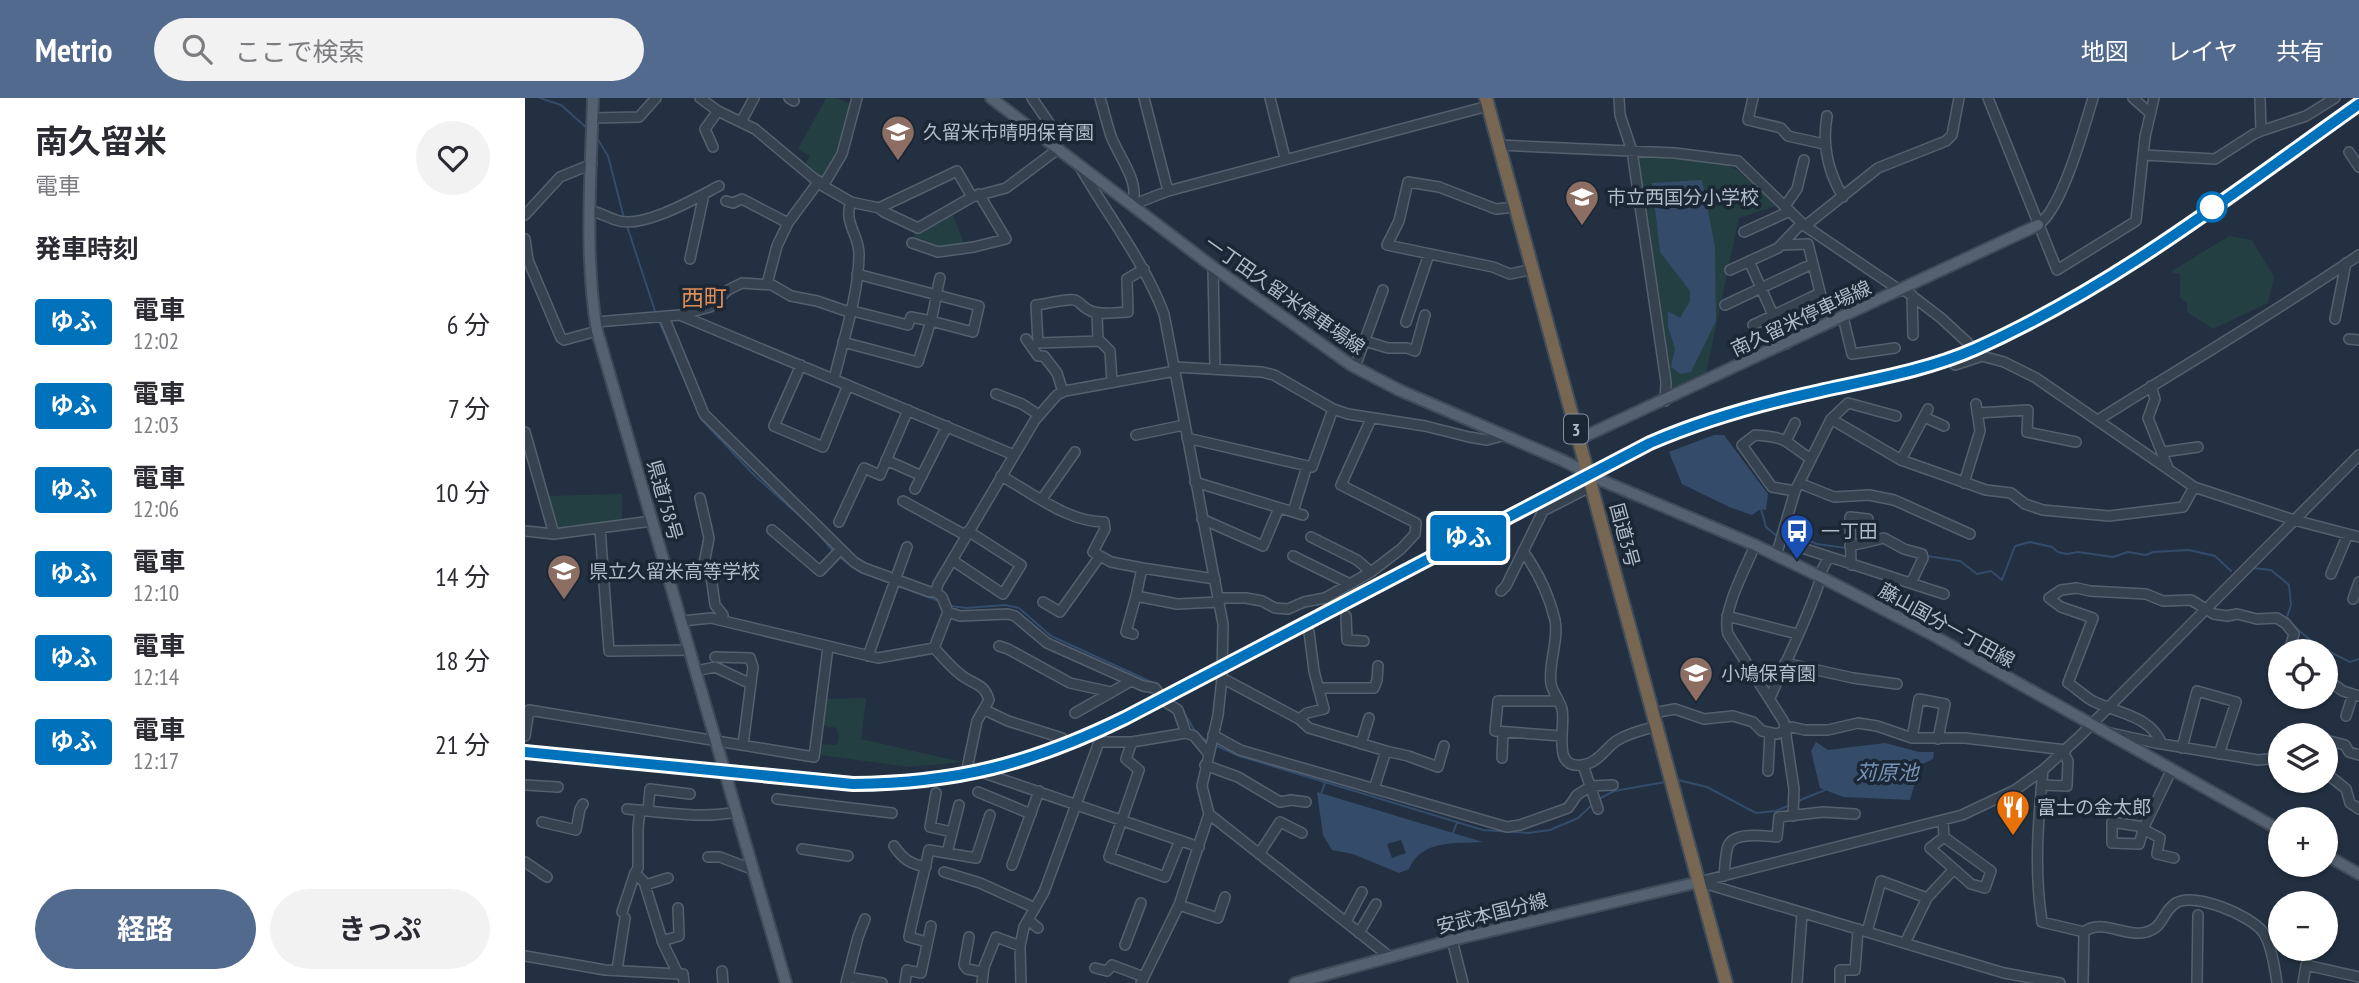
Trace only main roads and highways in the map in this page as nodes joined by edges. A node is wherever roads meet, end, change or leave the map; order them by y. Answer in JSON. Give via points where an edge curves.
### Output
{"nodes":[{"id":1,"x":593,"y":98,"type":"edge"},
{"id":2,"x":991,"y":98,"type":"edge"},
{"id":3,"x":1487,"y":102,"type":"edge"},
{"id":4,"x":2038,"y":225,"type":"road end"},
{"id":5,"x":1579,"y":439,"type":"junction"},
{"id":6,"x":1588,"y":472,"type":"junction"},
{"id":7,"x":2268,"y":823,"type":"edge"},
{"id":8,"x":2338,"y":862,"type":"edge"},
{"id":9,"x":2359,"y":874,"type":"edge"},
{"id":10,"x":1699,"y":882,"type":"junction"},
{"id":11,"x":786,"y":983,"type":"edge"},
{"id":12,"x":1295,"y":983,"type":"edge"},
{"id":13,"x":1726,"y":983,"type":"edge"}],
"edges":[{"from":1,"to":11,"type":"main road","name":"県道758号","via":[[591,291],[596,326]]},
{"from":2,"to":6,"type":"main road","name":"一丁田久留米停車場線","via":[[1213,267],[1355,367]]},
{"from":3,"to":5,"type":"highway","name":"国道3号","number":"3"},
{"from":4,"to":5,"type":"main road","name":"南久留米停車場線","via":[[1905,292]]},
{"from":5,"to":6,"type":"highway","name":"国道3号","number":"3"},
{"from":6,"to":7,"type":"main road","name":"藤山国分一丁田線","via":[[1755,545],[1929,633]]},
{"from":6,"to":10,"type":"highway","name":"国道3号","number":"3"},
{"from":8,"to":9,"type":"main road"},
{"from":10,"to":12,"type":"main road","name":"安武本国分線","via":[[1452,940]]},
{"from":10,"to":13,"type":"highway","name":"国道3号","number":"3"}]}
